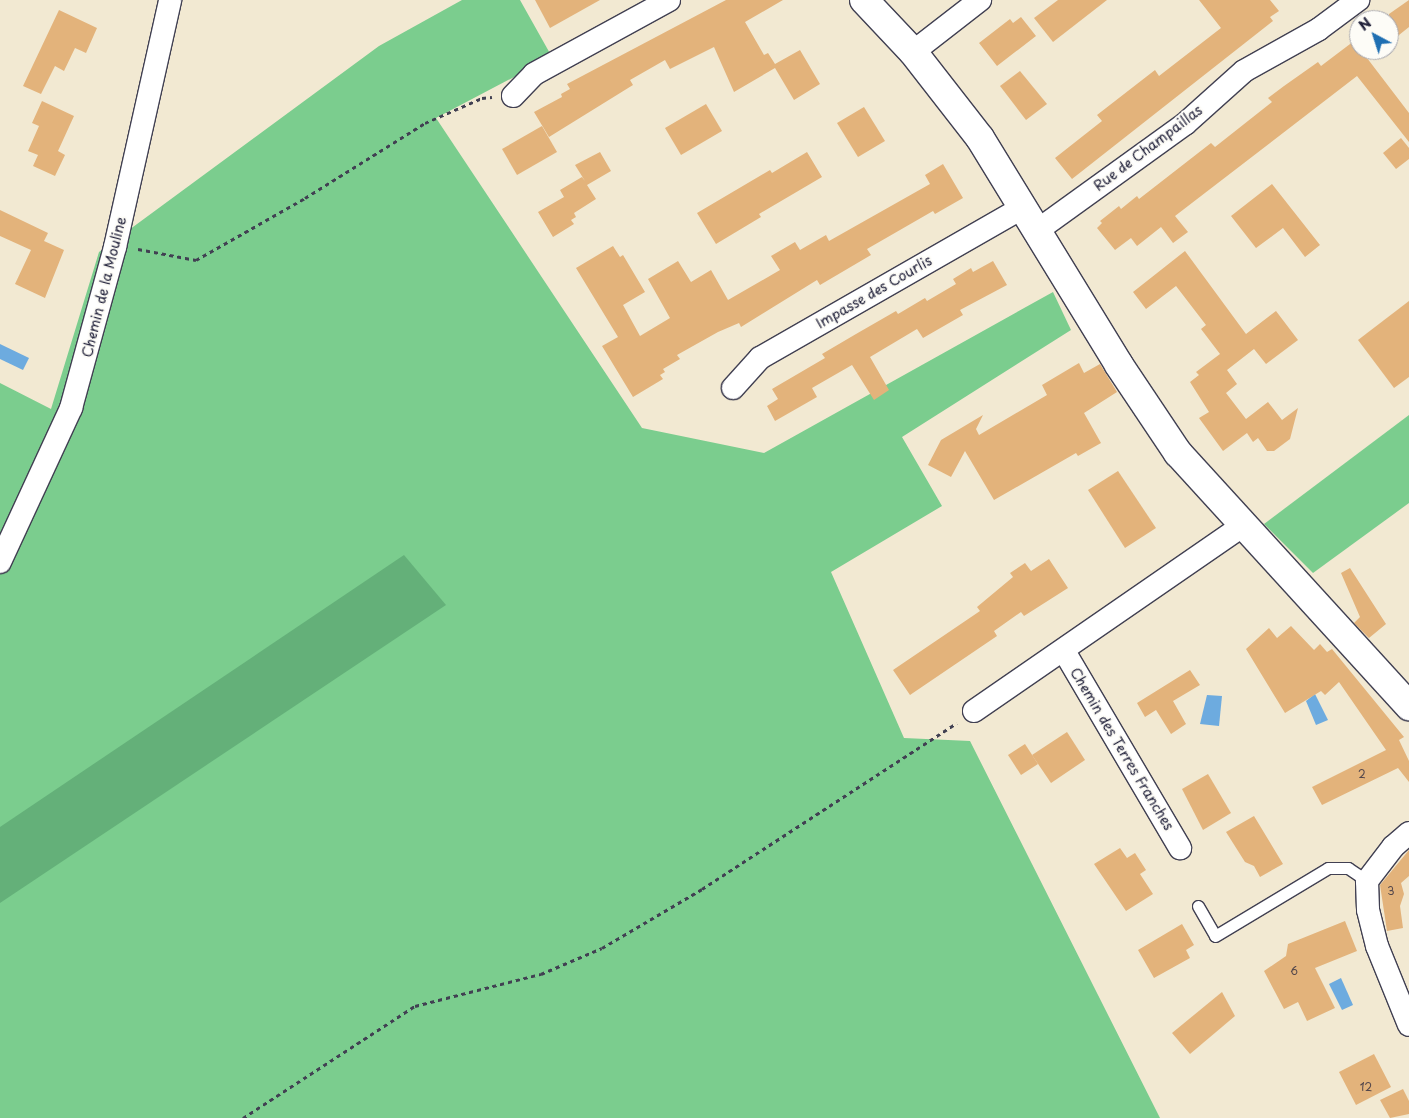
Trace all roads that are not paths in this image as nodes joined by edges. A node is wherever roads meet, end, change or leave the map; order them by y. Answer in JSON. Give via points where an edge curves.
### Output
{"nodes":[{"id":1,"x":170,"y":0,"type":"edge"},
{"id":2,"x":668,"y":0,"type":"edge"},
{"id":3,"x":864,"y":0,"type":"edge"},
{"id":4,"x":980,"y":0,"type":"edge"},
{"id":5,"x":1358,"y":0,"type":"edge"},
{"id":6,"x":912,"y":52,"type":"junction"},
{"id":7,"x":513,"y":96,"type":"road end"},
{"id":8,"x":1024,"y":207,"type":"junction"},
{"id":9,"x":1038,"y":230,"type":"junction"},
{"id":10,"x":733,"y":388,"type":"dead end"},
{"id":11,"x":1242,"y":526,"type":"junction"},
{"id":12,"x":0,"y":562,"type":"edge"},
{"id":13,"x":1064,"y":651,"type":"junction"},
{"id":14,"x":1409,"y":706,"type":"edge"},
{"id":15,"x":974,"y":711,"type":"road end"},
{"id":16,"x":1409,"y":833,"type":"edge"},
{"id":17,"x":1180,"y":848,"type":"dead end"},
{"id":18,"x":1367,"y":881,"type":"junction"},
{"id":19,"x":1198,"y":906,"type":"dead end"},
{"id":20,"x":1409,"y":1025,"type":"edge"}],
"edges":[{"from":1,"to":12,"type":"street","name":"Chemin de la Mouline","via":[[115,248],[71,408]]},
{"from":2,"to":7,"type":"street","via":[[534,74]]},
{"from":3,"to":6,"type":"main road"},
{"from":4,"to":6,"type":"street"},
{"from":5,"to":9,"type":"street","name":"Rue de Champaillas","via":[[1319,29],[1244,71],[1185,124]]},
{"from":6,"to":8,"type":"main road","via":[[980,138]]},
{"from":8,"to":9,"type":"main road"},
{"from":8,"to":10,"type":"street","name":"Impasse des Courlis","via":[[760,358]]},
{"from":9,"to":11,"type":"main road","via":[[1143,403],[1178,453]]},
{"from":11,"to":13,"type":"street","name":"Chemin des Terres Franches"},
{"from":11,"to":14,"type":"main road"},
{"from":13,"to":15,"type":"street","name":"Chemin des Terres Franches"},
{"from":13,"to":17,"type":"street","name":"Chemin des Terres Franches"},
{"from":16,"to":18,"type":"street","via":[[1393,847]]},
{"from":18,"to":19,"type":"lane","via":[[1348,868],[1328,868],[1215,936]]},
{"from":18,"to":20,"type":"street","via":[[1368,910],[1376,946]]}]}
